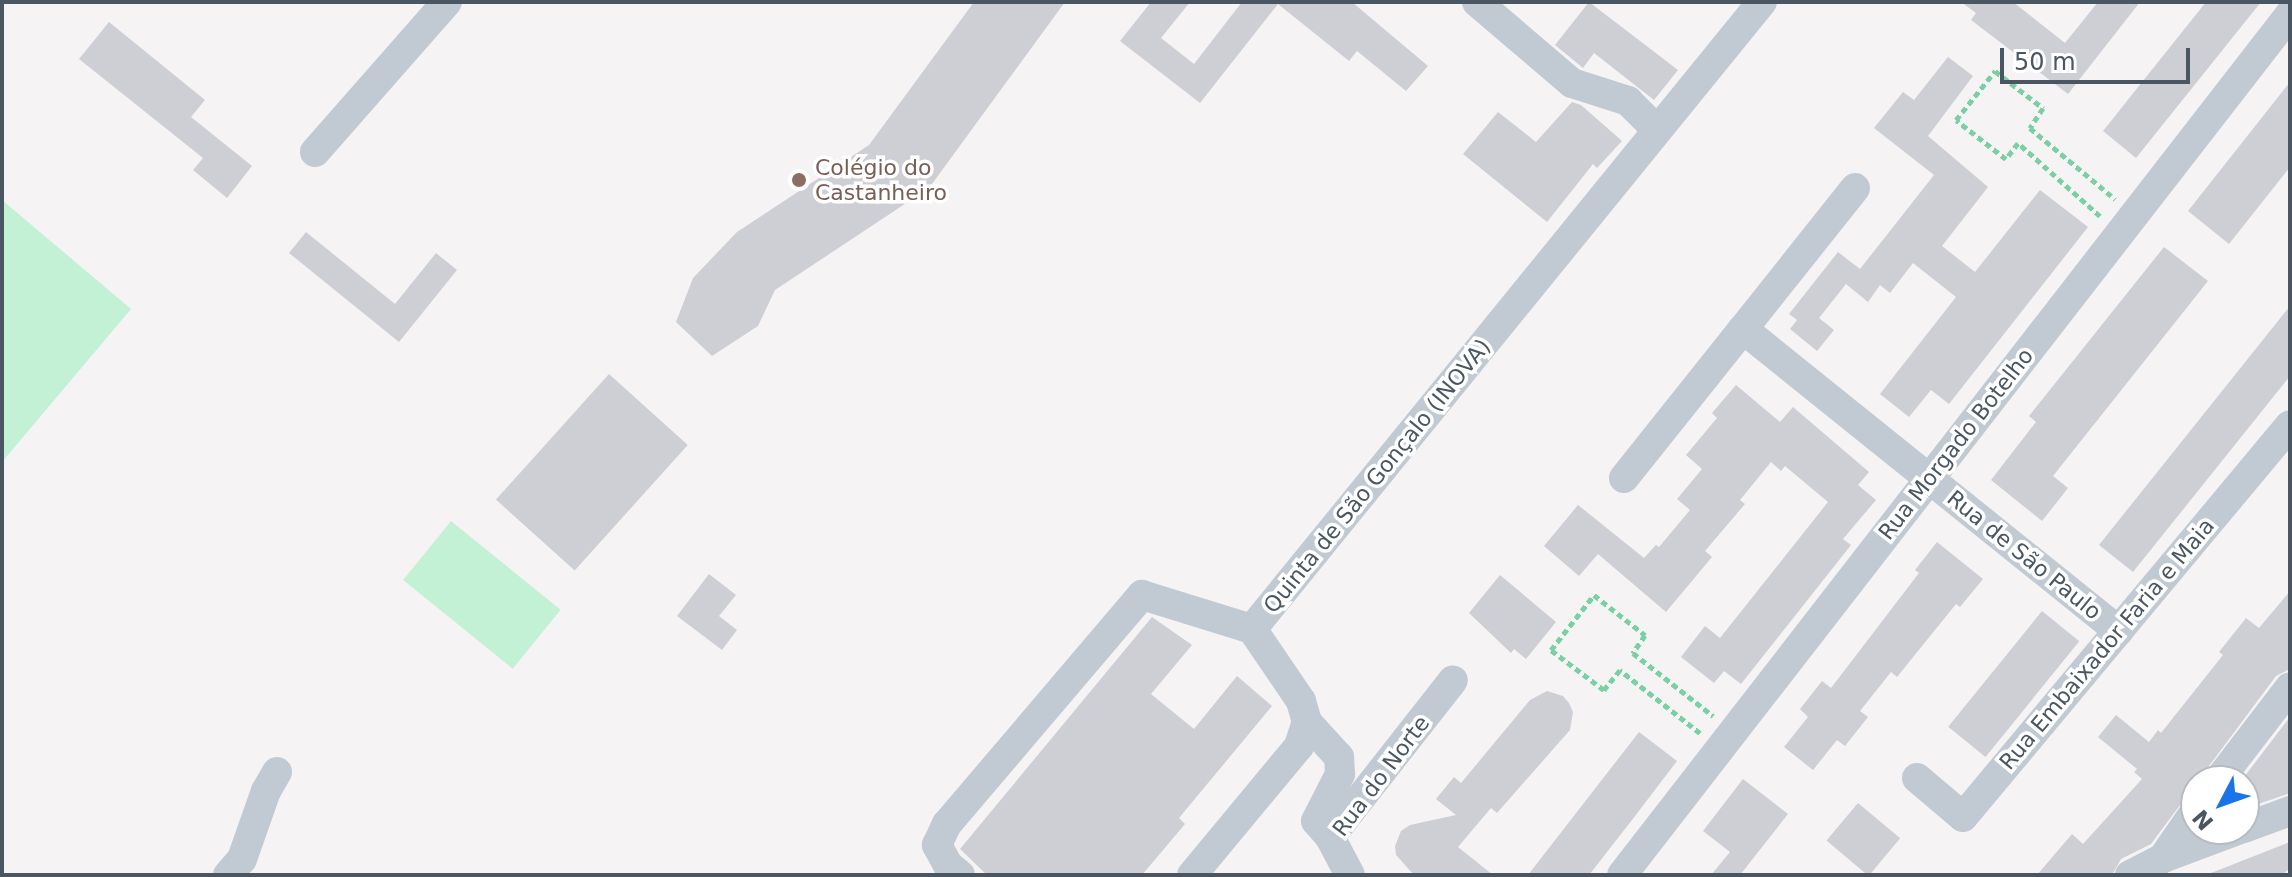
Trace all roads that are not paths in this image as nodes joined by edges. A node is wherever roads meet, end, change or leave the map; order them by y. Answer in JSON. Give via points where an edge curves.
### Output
{"nodes":[{"id":1,"x":447,"y":2,"type":"edge"},
{"id":2,"x":1477,"y":2,"type":"edge"},
{"id":3,"x":1762,"y":2,"type":"edge"},
{"id":4,"x":2290,"y":14,"type":"edge"},
{"id":5,"x":1657,"y":130,"type":"junction"},
{"id":6,"x":315,"y":152,"type":"dead end"},
{"id":7,"x":1855,"y":188,"type":"dead end"},
{"id":8,"x":1743,"y":329,"type":"junction"},
{"id":9,"x":2290,"y":425,"type":"edge"},
{"id":10,"x":1624,"y":478,"type":"dead end"},
{"id":11,"x":1930,"y":478,"type":"junction"},
{"id":12,"x":1252,"y":629,"type":"junction"},
{"id":13,"x":2119,"y":631,"type":"junction"},
{"id":14,"x":1453,"y":680,"type":"dead end"},
{"id":15,"x":2290,"y":687,"type":"edge"},
{"id":16,"x":1307,"y":722,"type":"junction"},
{"id":17,"x":2230,"y":765,"type":"edge"},
{"id":18,"x":277,"y":772,"type":"dead end"},
{"id":19,"x":1917,"y":778,"type":"dead end"},
{"id":20,"x":2290,"y":811,"type":"edge"},
{"id":21,"x":2260,"y":822,"type":"edge"},
{"id":22,"x":2180,"y":833,"type":"edge"},
{"id":23,"x":1330,"y":837,"type":"junction"},
{"id":24,"x":2197,"y":845,"type":"edge"},
{"id":25,"x":2163,"y":858,"type":"junction"},
{"id":26,"x":943,"y":869,"type":"edge"},
{"id":27,"x":228,"y":875,"type":"edge"},
{"id":28,"x":1192,"y":875,"type":"edge"},
{"id":29,"x":1350,"y":875,"type":"edge"},
{"id":30,"x":1622,"y":875,"type":"edge"},
{"id":31,"x":2130,"y":875,"type":"edge"}],
"edges":[{"from":1,"to":6,"type":"street"},
{"from":2,"to":5,"type":"street","via":[[1572,83],[1628,101]]},
{"from":3,"to":5,"type":"street","name":"Quinta de São Gonçalo (INOVA)"},
{"from":4,"to":11,"type":"street","name":"Rua Morgado Botelho"},
{"from":5,"to":12,"type":"street","name":"Quinta de São Gonçalo (INOVA)"},
{"from":7,"to":8,"type":"street"},
{"from":8,"to":10,"type":"street"},
{"from":8,"to":11,"type":"street","name":"Rua de São Paulo"},
{"from":9,"to":13,"type":"street","name":"Rua Embaixador Faria e Maia"},
{"from":11,"to":13,"type":"street","name":"Rua de São Paulo"},
{"from":11,"to":30,"type":"street","name":"Rua Morgado Botelho"},
{"from":12,"to":16,"type":"street","name":"Quinta de São Gonçalo (INOVA)","via":[[1301,701]]},
{"from":12,"to":26,"type":"street","via":[[1142,595],[947,824],[937,845]]},
{"from":13,"to":19,"type":"street","name":"Rua Embaixador Faria e Maia","via":[[1963,817]]},
{"from":14,"to":23,"type":"street","name":"Rua do Norte"},
{"from":15,"to":17,"type":"street"},
{"from":16,"to":23,"type":"street","name":"Quinta de São Gonçalo (INOVA)","via":[[1339,757],[1340,774],[1316,821]]},
{"from":16,"to":28,"type":"street","via":[[1299,746]]},
{"from":18,"to":27,"type":"street","via":[[242,859]]},
{"from":20,"to":21,"type":"street"},
{"from":22,"to":25,"type":"street"},
{"from":23,"to":29,"type":"street","name":"Rua do Norte"},
{"from":24,"to":25,"type":"street"},
{"from":25,"to":31,"type":"street"}]}
